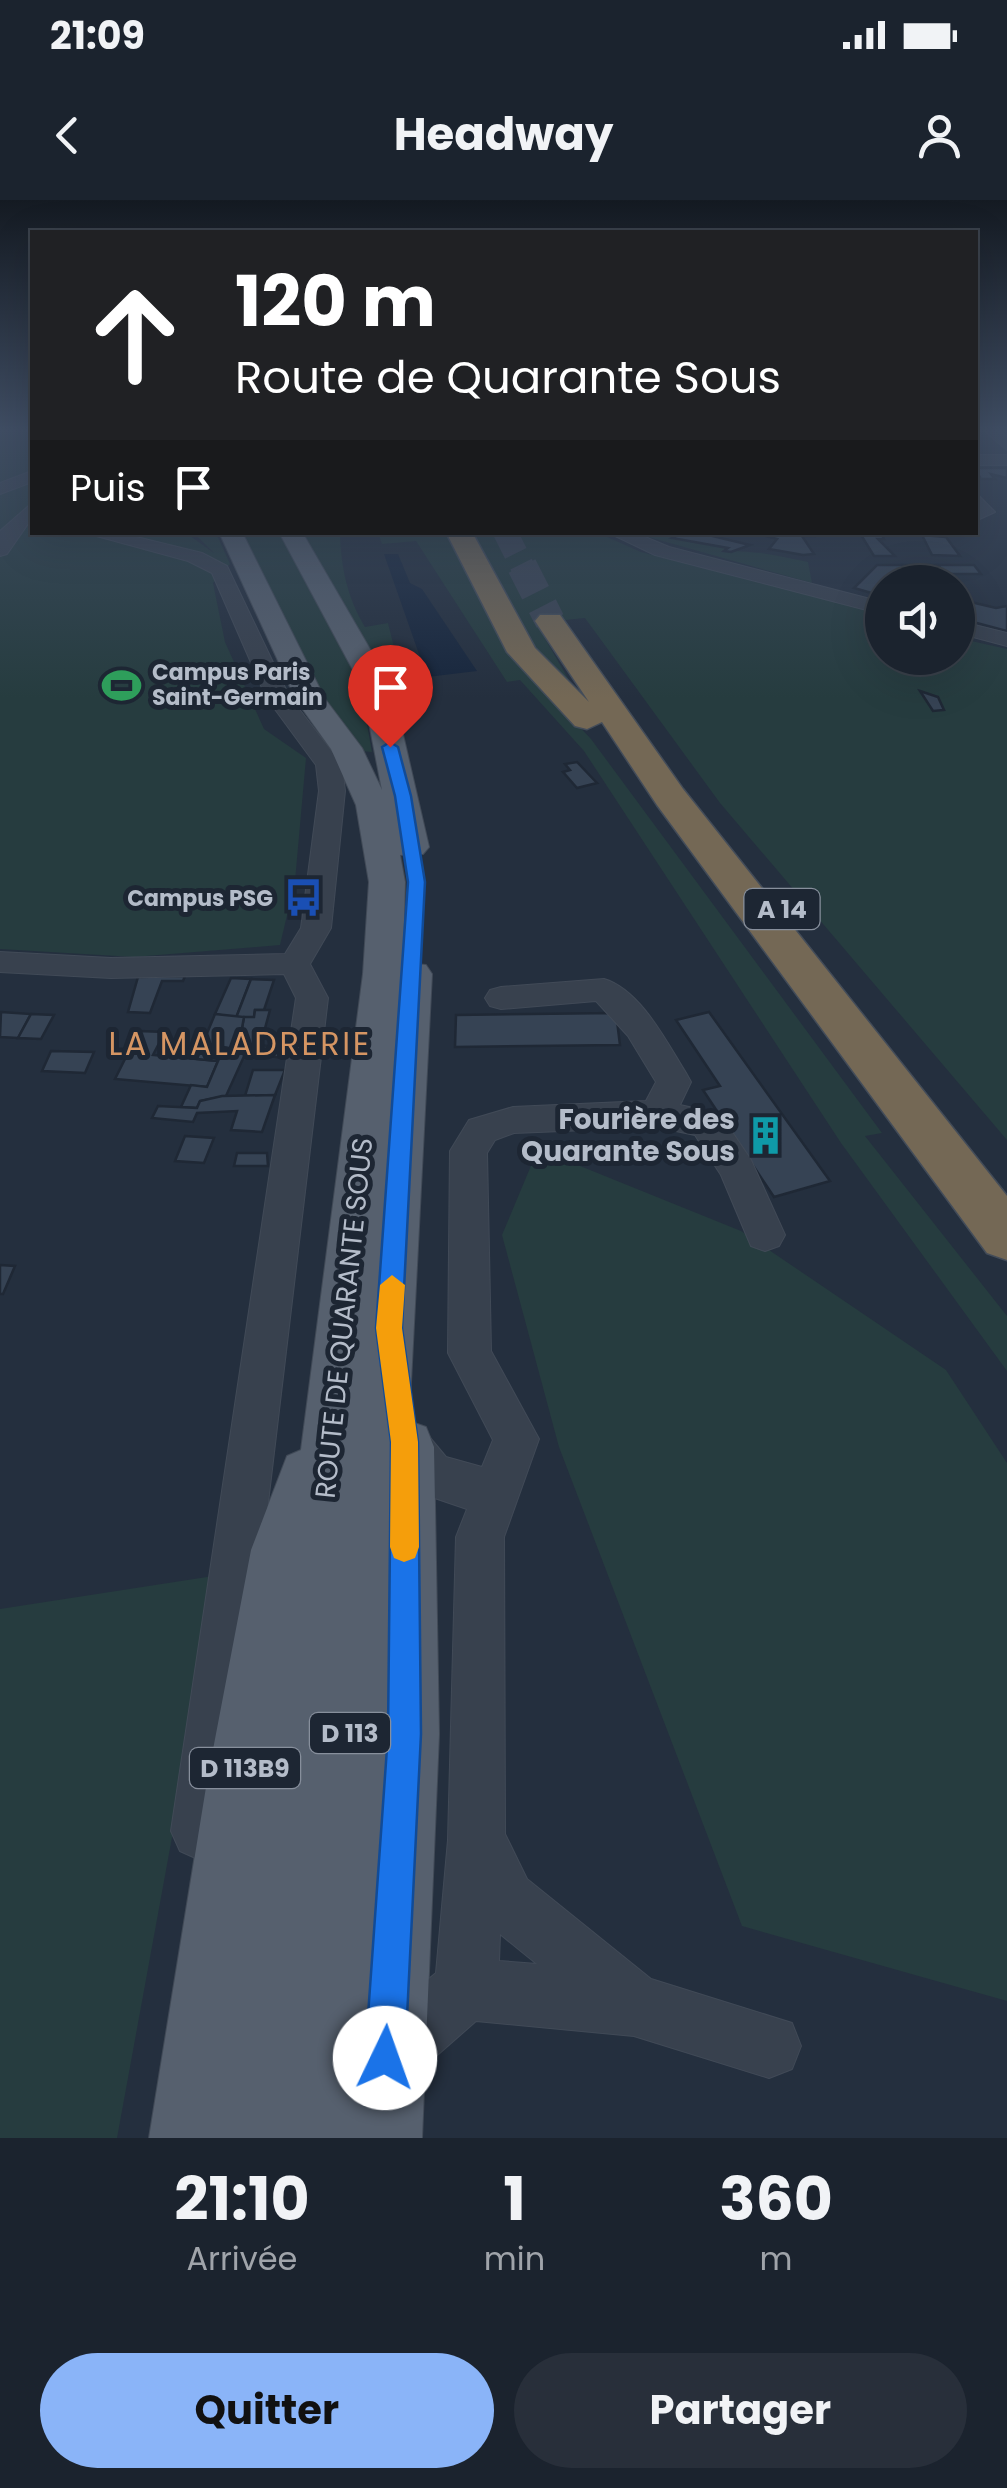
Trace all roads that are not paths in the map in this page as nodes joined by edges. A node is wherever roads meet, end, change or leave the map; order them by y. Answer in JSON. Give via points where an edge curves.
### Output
{"nodes":[{"id":1,"x":6,"y":517,"type":"edge"},
{"id":2,"x":22,"y":517,"type":"edge"},
{"id":3,"x":8,"y":531,"type":"junction"},
{"id":4,"x":103,"y":535,"type":"edge"},
{"id":5,"x":231,"y":535,"type":"edge"},
{"id":6,"x":292,"y":535,"type":"edge"},
{"id":7,"x":460,"y":535,"type":"edge"},
{"id":8,"x":623,"y":535,"type":"edge"},
{"id":9,"x":0,"y":550,"type":"edge"},
{"id":10,"x":865,"y":604,"type":"edge"},
{"id":11,"x":975,"y":632,"type":"edge"},
{"id":12,"x":1007,"y":640,"type":"edge"},
{"id":13,"x":743,"y":894,"type":"junction"},
{"id":14,"x":0,"y":962,"type":"edge"},
{"id":15,"x":294,"y":964,"type":"junction"},
{"id":16,"x":501,"y":998,"type":"dead end"},
{"id":17,"x":657,"y":1114,"type":"junction"},
{"id":18,"x":1007,"y":1190,"type":"edge"},
{"id":19,"x":764,"y":1235,"type":"dead end"},
{"id":20,"x":1007,"y":1237,"type":"edge"},
{"id":21,"x":389,"y":1328,"type":"junction"},
{"id":22,"x":333,"y":1407,"type":"junction"},
{"id":23,"x":404,"y":1442,"type":"junction"},
{"id":24,"x":494,"y":1494,"type":"junction"},
{"id":25,"x":476,"y":1837,"type":"junction"},
{"id":26,"x":466,"y":1989,"type":"junction"},
{"id":27,"x":634,"y":2005,"type":"junction"},
{"id":28,"x":770,"y":2046,"type":"dead end"},
{"id":29,"x":385,"y":2058,"type":"junction"},
{"id":30,"x":157,"y":2138,"type":"edge"},
{"id":31,"x":190,"y":2138,"type":"edge"},
{"id":32,"x":245,"y":2138,"type":"edge"},
{"id":33,"x":316,"y":2138,"type":"edge"},
{"id":34,"x":380,"y":2138,"type":"edge"}],
"edges":[{"from":1,"to":3,"type":"street"},
{"from":2,"to":3,"type":"street"},
{"from":3,"to":9,"type":"street"},
{"from":4,"to":15,"type":"street","via":[[195,557],[226,576],[278,698],[330,765],[316,928]]},
{"from":5,"to":22,"type":"main road","name":"ROUTE DE QUARANTE SOUS","number":"D 113","via":[[311,700],[346,748],[373,805],[387,882],[383,974]]},
{"from":6,"to":21,"type":"main road","name":"ROUTE DE QUARANTE SOUS","number":"D 113","via":[[377,687],[416,882]]},
{"from":7,"to":13,"type":"highway","via":[[522,652]]},
{"from":8,"to":10,"type":"street"},
{"from":11,"to":12,"type":"street"},
{"from":13,"to":18,"type":"highway","number":"A 14","via":[[560,620]]},
{"from":13,"to":20,"type":"highway","number":"A 14"},
{"from":14,"to":15,"type":"street","via":[[110,968]]},
{"from":15,"to":30,"type":"street","via":[[312,998]]},
{"from":16,"to":17,"type":"street","via":[[604,990],[640,1028],[674,1082]]},
{"from":17,"to":19,"type":"street","via":[[707,1124],[738,1170]]},
{"from":17,"to":24,"type":"street","via":[[513,1120],[482,1130],[468,1150],[470,1353],[516,1438]]},
{"from":21,"to":23,"type":"main road"},
{"from":21,"to":33,"type":"main road","name":"ROUTE DE QUARANTE SOUS","number":"D 113"},
{"from":22,"to":31,"type":"main road","number":"D 113B9","via":[[282,1550]]},
{"from":22,"to":32,"type":"main road","name":"ROUTE DE QUARANTE SOUS","number":"D 113"},
{"from":23,"to":24,"type":"street","via":[[431,1475]]},
{"from":23,"to":29,"type":"main road","via":[[404,1734]]},
{"from":24,"to":25,"type":"street","via":[[480,1536]]},
{"from":25,"to":26,"type":"street"},
{"from":25,"to":27,"type":"street","via":[[506,1900]]},
{"from":26,"to":27,"type":"street"},
{"from":26,"to":29,"type":"street"},
{"from":27,"to":28,"type":"street"},
{"from":29,"to":34,"type":"main road"}]}
